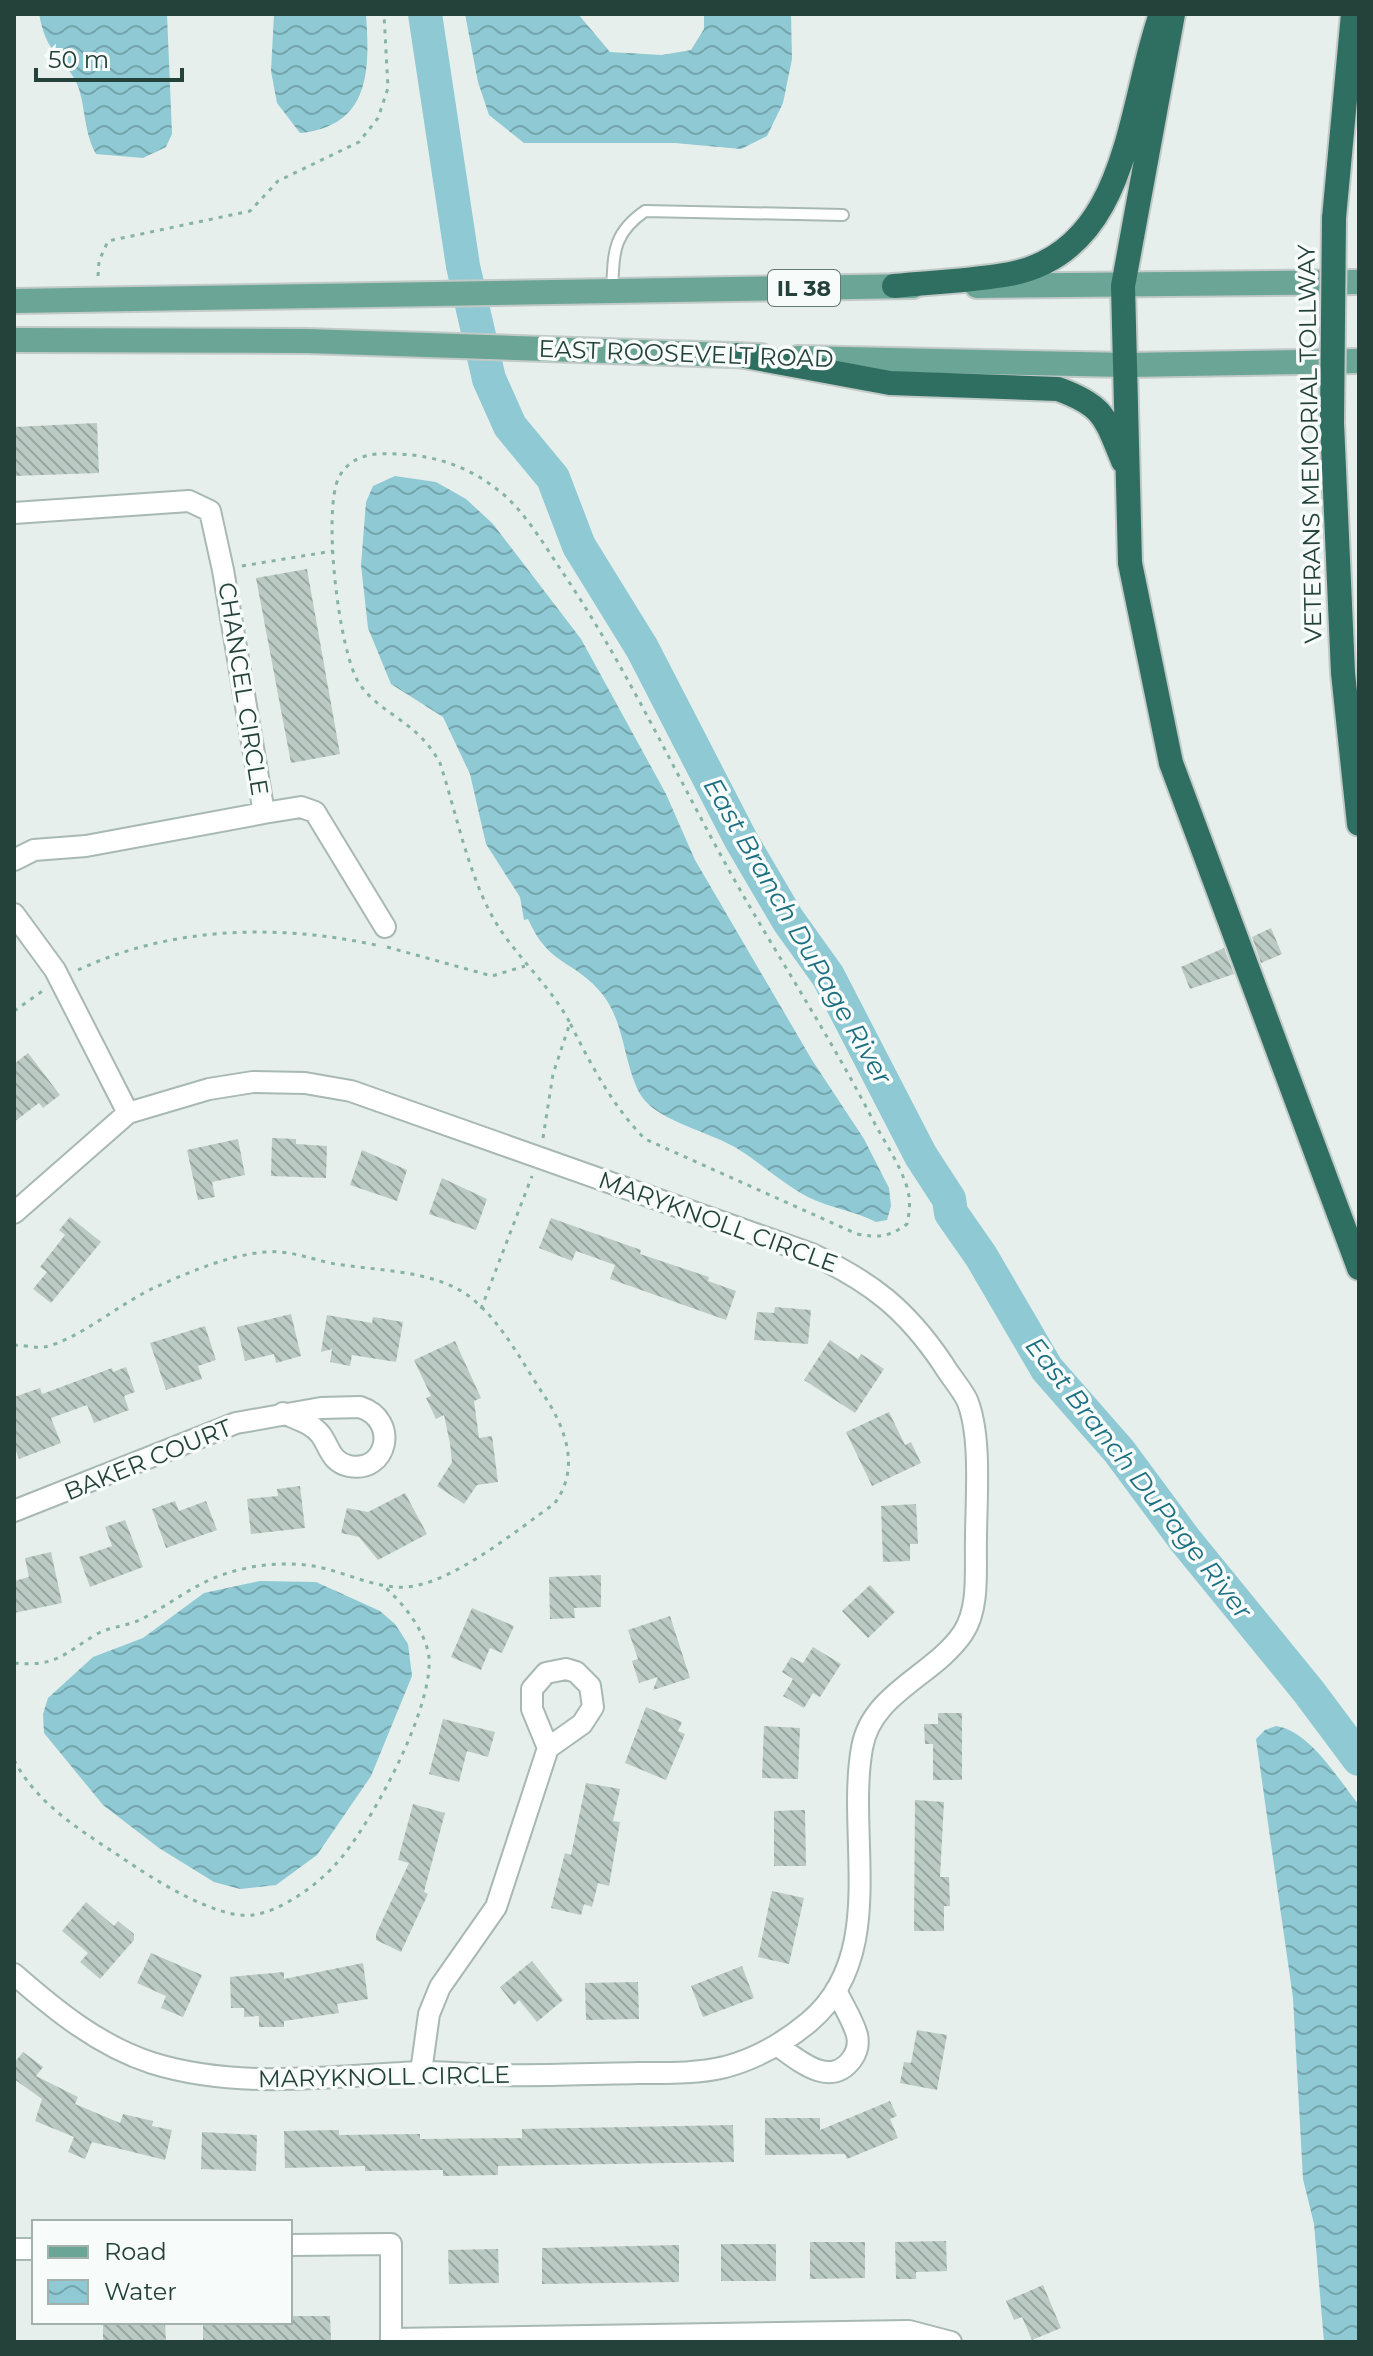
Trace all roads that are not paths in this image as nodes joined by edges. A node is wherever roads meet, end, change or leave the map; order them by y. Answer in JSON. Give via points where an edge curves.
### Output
{"nodes":[{"id":1,"x":1161,"y":14,"type":"edge"},
{"id":2,"x":1173,"y":14,"type":"edge"},
{"id":3,"x":1353,"y":14,"type":"edge"},
{"id":4,"x":843,"y":215,"type":"dead end"},
{"id":5,"x":1359,"y":282,"type":"edge"},
{"id":6,"x":894,"y":286,"type":"junction"},
{"id":7,"x":1123,"y":286,"type":"junction"},
{"id":8,"x":612,"y":291,"type":"junction"},
{"id":9,"x":96,"y":300,"type":"junction"},
{"id":10,"x":14,"y":301,"type":"edge"},
{"id":11,"x":97,"y":339,"type":"junction"},
{"id":12,"x":14,"y":340,"type":"edge"},
{"id":13,"x":739,"y":355,"type":"junction"},
{"id":14,"x":1359,"y":361,"type":"edge"},
{"id":15,"x":1127,"y":365,"type":"junction"},
{"id":16,"x":1128,"y":475,"type":"junction"},
{"id":17,"x":14,"y":513,"type":"edge"},
{"id":18,"x":264,"y":813,"type":"junction"},
{"id":19,"x":1359,"y":824,"type":"edge"},
{"id":20,"x":14,"y":860,"type":"edge"},
{"id":21,"x":14,"y":914,"type":"edge"},
{"id":22,"x":385,"y":927,"type":"dead end"},
{"id":23,"x":128,"y":1113,"type":"junction"},
{"id":24,"x":14,"y":1213,"type":"edge"},
{"id":25,"x":1359,"y":1268,"type":"edge"},
{"id":26,"x":283,"y":1413,"type":"junction"},
{"id":27,"x":14,"y":1511,"type":"edge"},
{"id":28,"x":548,"y":1748,"type":"dead end"},
{"id":29,"x":14,"y":1974,"type":"edge"},
{"id":30,"x":836,"y":1990,"type":"junction"},
{"id":31,"x":777,"y":2045,"type":"junction"},
{"id":32,"x":421,"y":2072,"type":"junction"},
{"id":33,"x":292,"y":2245,"type":"edge"},
{"id":34,"x":391,"y":2340,"type":"edge"},
{"id":35,"x":951,"y":2342,"type":"edge"}],
"edges":[{"from":1,"to":6,"type":"highway","via":[[1113,182],[1081,235],[1044,263],[1011,274]]},
{"from":2,"to":7,"type":"highway"},
{"from":3,"to":19,"type":"highway","name":"VETERANS MEMORIAL TOLLWAY","bridge":true,"via":[[1334,218],[1332,423],[1343,673]]},
{"from":4,"to":8,"type":"lane","via":[[645,211],[625,225],[615,249]]},
{"from":5,"to":7,"type":"main road","number":"IL 38"},
{"from":6,"to":7,"type":"main road","number":"IL 38"},
{"from":6,"to":8,"type":"main road","number":"IL 38"},
{"from":7,"to":15,"type":"highway"},
{"from":8,"to":9,"type":"main road","number":"IL 38"},
{"from":9,"to":10,"type":"main road","number":"IL 38"},
{"from":9,"to":11,"type":"main road"},
{"from":11,"to":12,"type":"main road","name":"EAST ROOSEVELT ROAD"},
{"from":11,"to":13,"type":"main road","name":"EAST ROOSEVELT ROAD"},
{"from":13,"to":15,"type":"main road","name":"EAST ROOSEVELT ROAD"},
{"from":13,"to":16,"type":"highway","via":[[890,383],[1058,389],[1104,414]]},
{"from":14,"to":15,"type":"main road","name":"EAST ROOSEVELT ROAD"},
{"from":15,"to":16,"type":"highway"},
{"from":16,"to":25,"type":"highway","via":[[1130,563],[1171,763]]},
{"from":17,"to":18,"type":"street","name":"CHANCEL CIRCLE","via":[[197,502],[214,518]]},
{"from":18,"to":20,"type":"street","name":"CHANCEL CIRCLE","via":[[140,837],[34,850]]},
{"from":18,"to":22,"type":"street","via":[[301,807],[315,812]]},
{"from":21,"to":23,"type":"street","via":[[61,980]]},
{"from":23,"to":24,"type":"street"},
{"from":23,"to":30,"type":"street","name":"MARYKNOLL CIRCLE","via":[[253,1082],[351,1091],[812,1254],[846,1270],[902,1310],[967,1401],[975,1465],[975,1584],[964,1632],[879,1708],[865,1736],[858,1920]]},
{"from":26,"to":26,"type":"street","name":"BAKER COURT","via":[[313,1428],[331,1455],[347,1465],[374,1460],[385,1443],[383,1424],[360,1407]]},
{"from":26,"to":27,"type":"street","name":"BAKER COURT","via":[[236,1423]]},
{"from":28,"to":32,"type":"street","via":[[496,1907],[440,1987],[429,2014]]},
{"from":29,"to":32,"type":"street","name":"MARYKNOLL CIRCLE","via":[[90,2034],[150,2062],[192,2073],[254,2079]]},
{"from":30,"to":31,"type":"street","name":"MARYKNOLL CIRCLE","via":[[811,2020]]},
{"from":30,"to":31,"type":"street","via":[[857,2032],[850,2062],[831,2073],[820,2072]]},
{"from":31,"to":32,"type":"street","name":"MARYKNOLL CIRCLE","via":[[703,2072]]},
{"from":33,"to":34,"type":"street","via":[[391,2244]]},
{"from":34,"to":35,"type":"street","via":[[909,2331]]}]}
